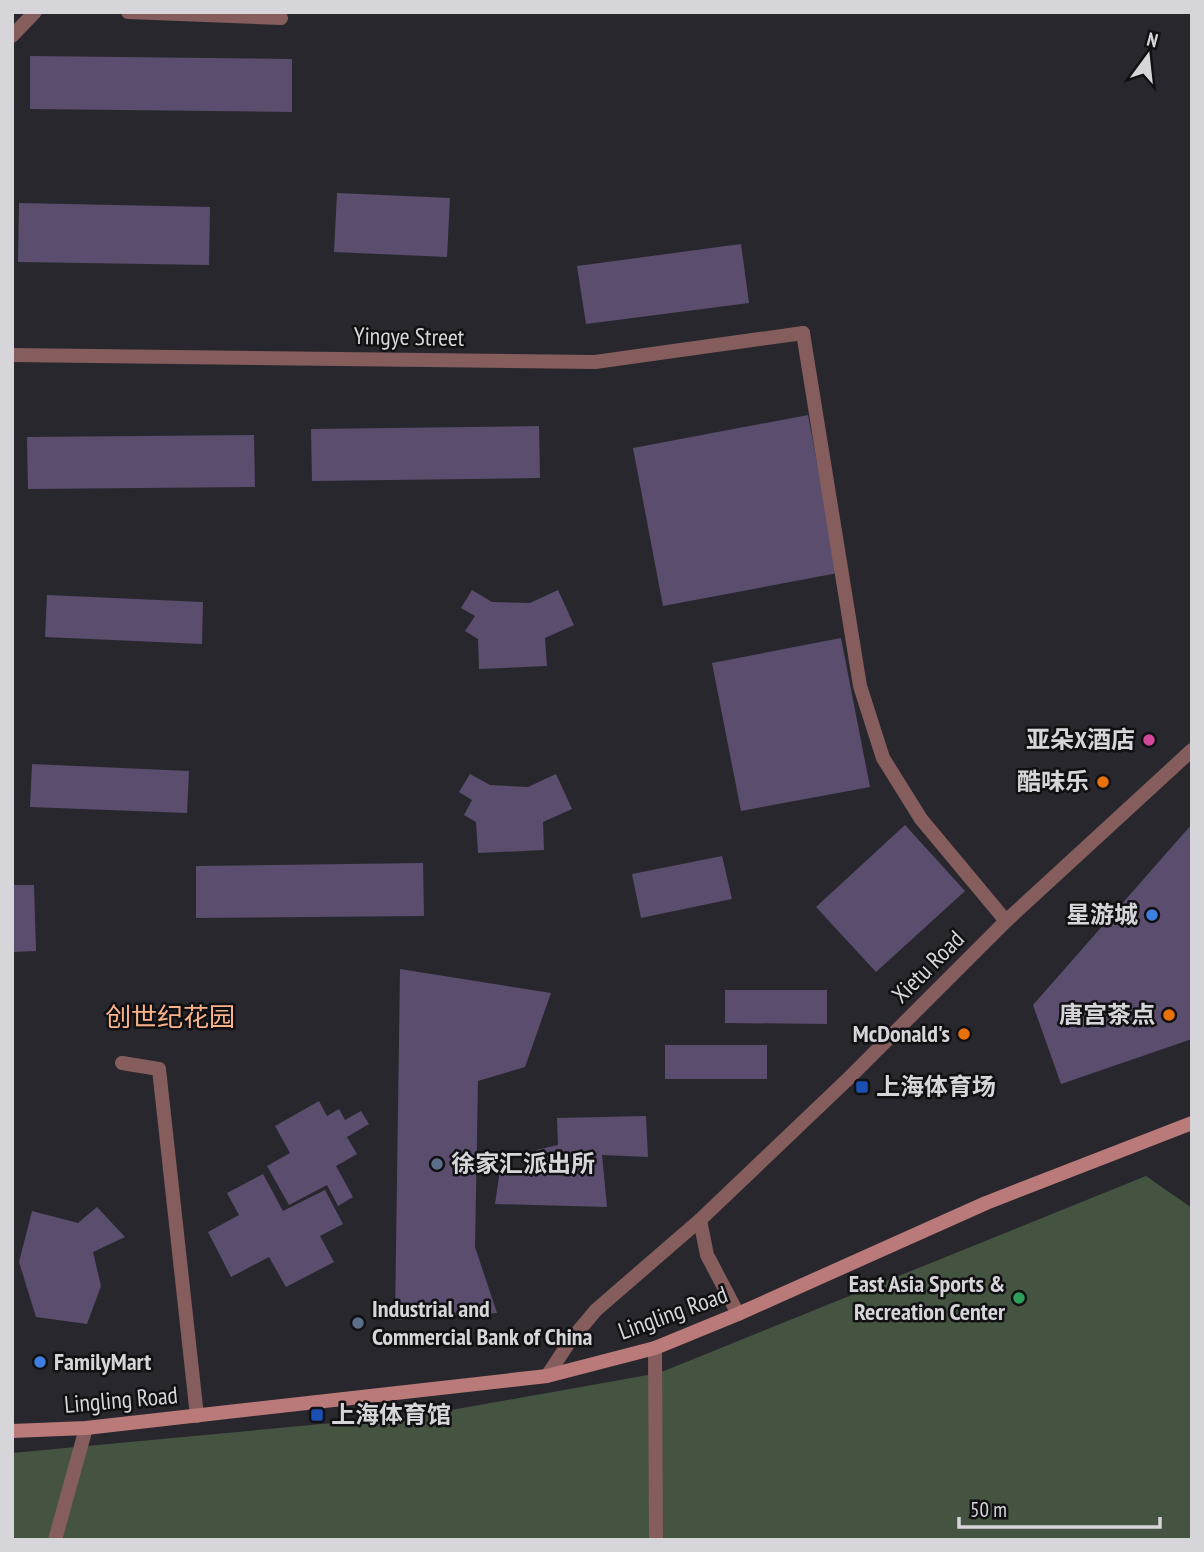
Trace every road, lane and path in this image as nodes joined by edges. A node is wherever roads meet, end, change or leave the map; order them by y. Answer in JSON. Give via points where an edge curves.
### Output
{"nodes":[{"id":1,"x":35,"y":12,"type":"edge"},
{"id":2,"x":128,"y":12,"type":"edge"},
{"id":3,"x":281,"y":18,"type":"dead end"},
{"id":4,"x":12,"y":36,"type":"edge"},
{"id":5,"x":12,"y":355,"type":"edge"},
{"id":6,"x":1192,"y":750,"type":"edge"},
{"id":7,"x":1006,"y":921,"type":"junction"},
{"id":8,"x":122,"y":1063,"type":"dead end"},
{"id":9,"x":1192,"y":1123,"type":"edge"},
{"id":10,"x":700,"y":1220,"type":"junction"},
{"id":11,"x":738,"y":1314,"type":"junction"},
{"id":12,"x":655,"y":1348,"type":"junction"},
{"id":13,"x":547,"y":1376,"type":"junction"},
{"id":14,"x":197,"y":1416,"type":"junction"},
{"id":15,"x":86,"y":1429,"type":"junction"},
{"id":16,"x":12,"y":1431,"type":"edge"},
{"id":17,"x":55,"y":1540,"type":"edge"},
{"id":18,"x":656,"y":1540,"type":"edge"}],
"edges":[{"from":1,"to":4,"type":"street"},
{"from":2,"to":3,"type":"street"},
{"from":5,"to":7,"type":"street","name":"Yingye Street","via":[[595,362],[803,333],[860,685],[883,758],[921,819]]},
{"from":6,"to":7,"type":"street","name":"Xietu Road"},
{"from":7,"to":10,"type":"street","name":"Xietu Road"},
{"from":8,"to":14,"type":"street","via":[[159,1069]]},
{"from":9,"to":11,"type":"street","name":"Lingling Road","via":[[986,1203]]},
{"from":10,"to":11,"type":"street","via":[[707,1255]]},
{"from":10,"to":13,"type":"street","name":"Xietu Road","via":[[596,1310]]},
{"from":11,"to":12,"type":"street","name":"Lingling Road"},
{"from":12,"to":13,"type":"street","name":"Lingling Road"},
{"from":12,"to":18,"type":"street"},
{"from":13,"to":14,"type":"street","name":"Lingling Road"},
{"from":14,"to":15,"type":"street","name":"Lingling Road"},
{"from":15,"to":16,"type":"street","name":"Lingling Road"},
{"from":15,"to":17,"type":"street"}]}
